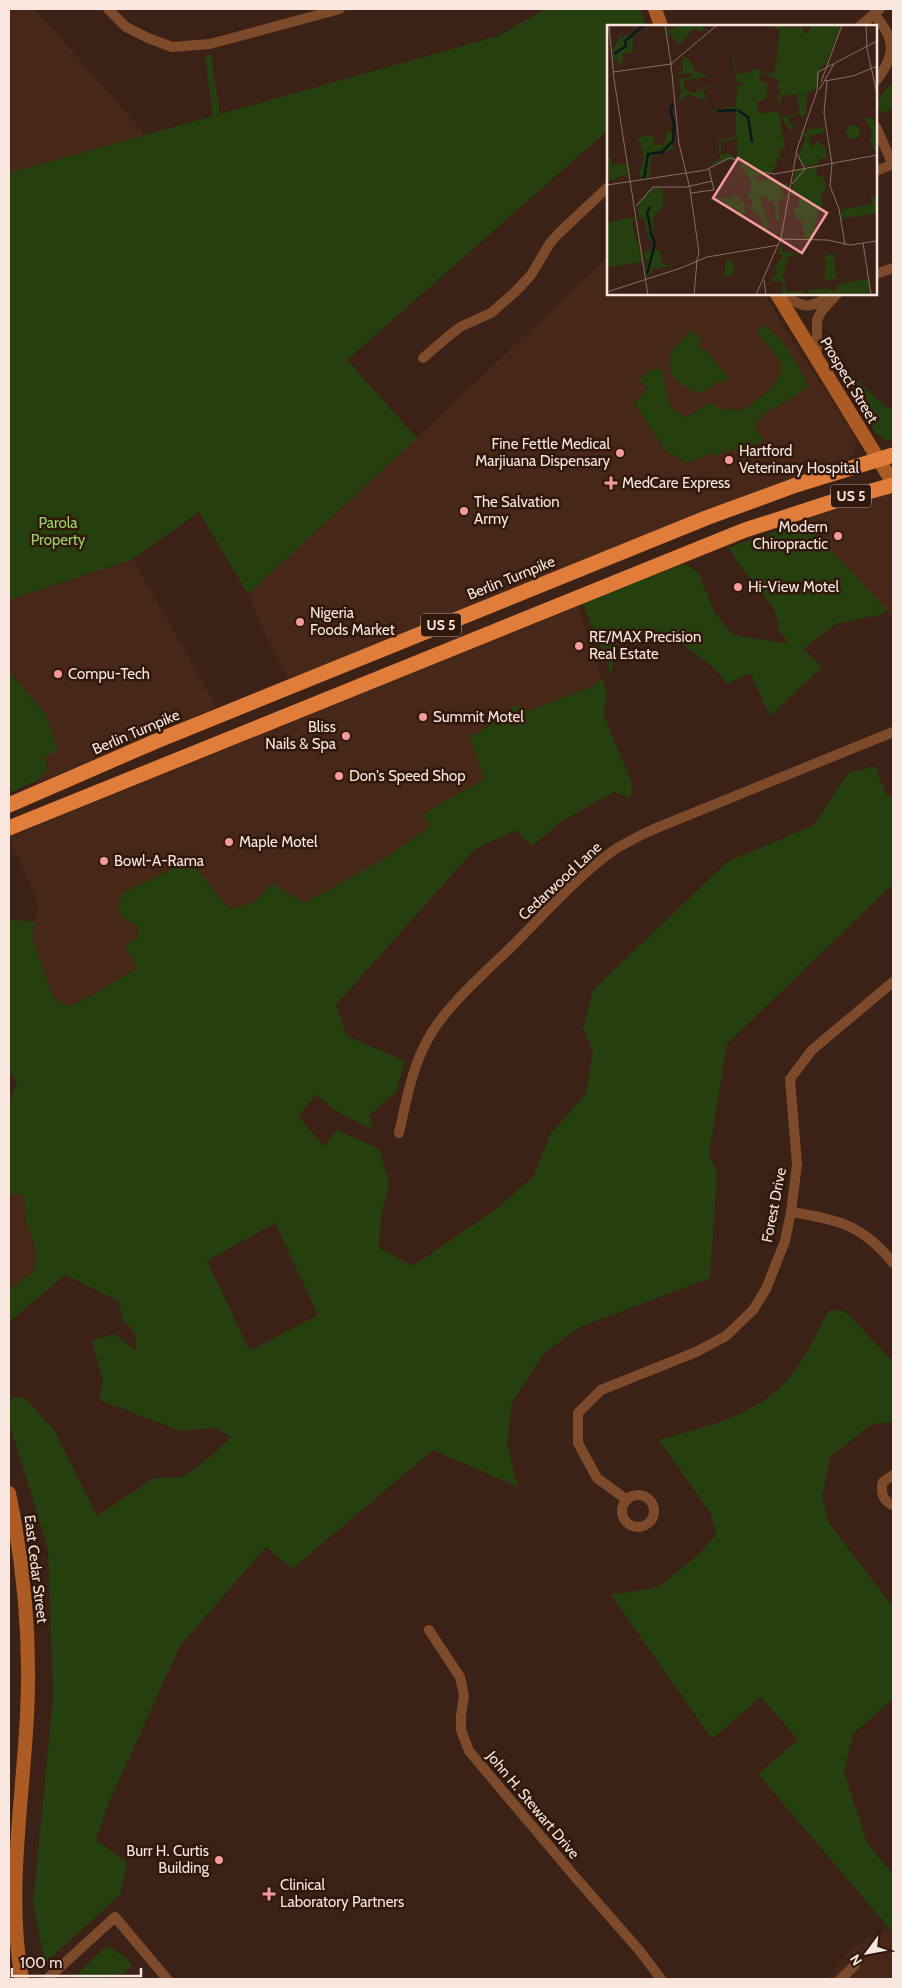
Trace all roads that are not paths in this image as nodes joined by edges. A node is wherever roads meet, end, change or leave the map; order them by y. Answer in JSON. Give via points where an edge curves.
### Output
{"nodes":[{"id":1,"x":108,"y":9,"type":"edge"},
{"id":2,"x":340,"y":9,"type":"edge"},
{"id":3,"x":655,"y":9,"type":"edge"},
{"id":4,"x":877,"y":12,"type":"edge"},
{"id":5,"x":661,"y":25,"type":"edge"},
{"id":6,"x":861,"y":25,"type":"edge"},
{"id":7,"x":877,"y":80,"type":"edge"},
{"id":8,"x":877,"y":129,"type":"edge"},
{"id":9,"x":893,"y":164,"type":"edge"},
{"id":10,"x":877,"y":171,"type":"edge"},
{"id":11,"x":607,"y":188,"type":"edge"},
{"id":12,"x":893,"y":268,"type":"edge"},
{"id":13,"x":877,"y":274,"type":"edge"},
{"id":14,"x":780,"y":295,"type":"edge"},
{"id":15,"x":781,"y":295,"type":"edge"},
{"id":16,"x":834,"y":295,"type":"edge"},
{"id":17,"x":835,"y":295,"type":"edge"},
{"id":18,"x":423,"y":358,"type":"dead end"},
{"id":19,"x":817,"y":358,"type":"junction"},
{"id":20,"x":886,"y":457,"type":"edge"},
{"id":21,"x":893,"y":484,"type":"edge"},
{"id":22,"x":564,"y":575,"type":"junction"},
{"id":23,"x":576,"y":600,"type":"junction"},
{"id":24,"x":893,"y":732,"type":"edge"},
{"id":25,"x":9,"y":805,"type":"edge"},
{"id":26,"x":9,"y":828,"type":"edge"},
{"id":27,"x":893,"y":982,"type":"edge"},
{"id":28,"x":399,"y":1133,"type":"dead end"},
{"id":29,"x":791,"y":1212,"type":"junction"},
{"id":30,"x":893,"y":1262,"type":"edge"},
{"id":31,"x":893,"y":1475,"type":"edge"},
{"id":32,"x":9,"y":1493,"type":"edge"},
{"id":33,"x":627,"y":1500,"type":"dead end"},
{"id":34,"x":893,"y":1505,"type":"edge"},
{"id":35,"x":429,"y":1630,"type":"dead end"},
{"id":36,"x":855,"y":1965,"type":"dead end"},
{"id":37,"x":21,"y":1978,"type":"edge"},
{"id":38,"x":47,"y":1979,"type":"edge"},
{"id":39,"x":167,"y":1979,"type":"edge"},
{"id":40,"x":661,"y":1979,"type":"edge"},
{"id":41,"x":841,"y":1979,"type":"edge"}],
"edges":[{"from":1,"to":2,"type":"street","via":[[126,27],[172,47],[210,44]]},
{"from":3,"to":5,"type":"main road"},
{"from":4,"to":6,"type":"street"},
{"from":4,"to":7,"type":"street","via":[[889,36],[891,51],[889,63]]},
{"from":8,"to":9,"type":"street"},
{"from":9,"to":10,"type":"street"},
{"from":11,"to":18,"type":"street","via":[[558,234],[531,275],[515,292],[492,313],[450,334]]},
{"from":12,"to":13,"type":"street"},
{"from":14,"to":19,"type":"main road","name":"Prospect Street"},
{"from":15,"to":16,"type":"street","via":[[811,306]]},
{"from":17,"to":19,"type":"street","via":[[817,320]]},
{"from":19,"to":20,"type":"main road","name":"Prospect Street"},
{"from":20,"to":21,"type":"main road","name":"Prospect Street"},
{"from":20,"to":22,"type":"highway","name":"Berlin Turnpike","number":"US 5","via":[[737,506]]},
{"from":21,"to":23,"type":"highway","number":"US 5","via":[[745,530]]},
{"from":22,"to":23,"type":"highway"},
{"from":22,"to":25,"type":"highway","name":"Berlin Turnpike","number":"US 5","via":[[154,742]]},
{"from":23,"to":26,"type":"highway","number":"US 5"},
{"from":24,"to":28,"type":"street","name":"Cedarwood Lane","via":[[654,829],[598,862],[460,998],[428,1039],[411,1084]]},
{"from":27,"to":29,"type":"street","name":"Forest Drive","via":[[812,1050],[790,1079],[798,1164]]},
{"from":29,"to":30,"type":"street","via":[[829,1218],[854,1228],[883,1249]]},
{"from":29,"to":33,"type":"street","name":"Forest Drive","via":[[785,1241],[766,1289],[753,1310],[726,1336],[696,1352],[601,1390],[578,1413],[578,1443],[597,1478]]},
{"from":31,"to":34,"type":"street","via":[[883,1482],[881,1492]]},
{"from":32,"to":37,"type":"main road","name":"East Cedar Street","via":[[23,1574],[29,1656],[16,1902]]},
{"from":35,"to":40,"type":"street","name":"John H. Stewart Drive","via":[[460,1677],[464,1696],[461,1730],[469,1751]]},
{"from":36,"to":41,"type":"street"},
{"from":38,"to":39,"type":"street","via":[[115,1917]]}]}
